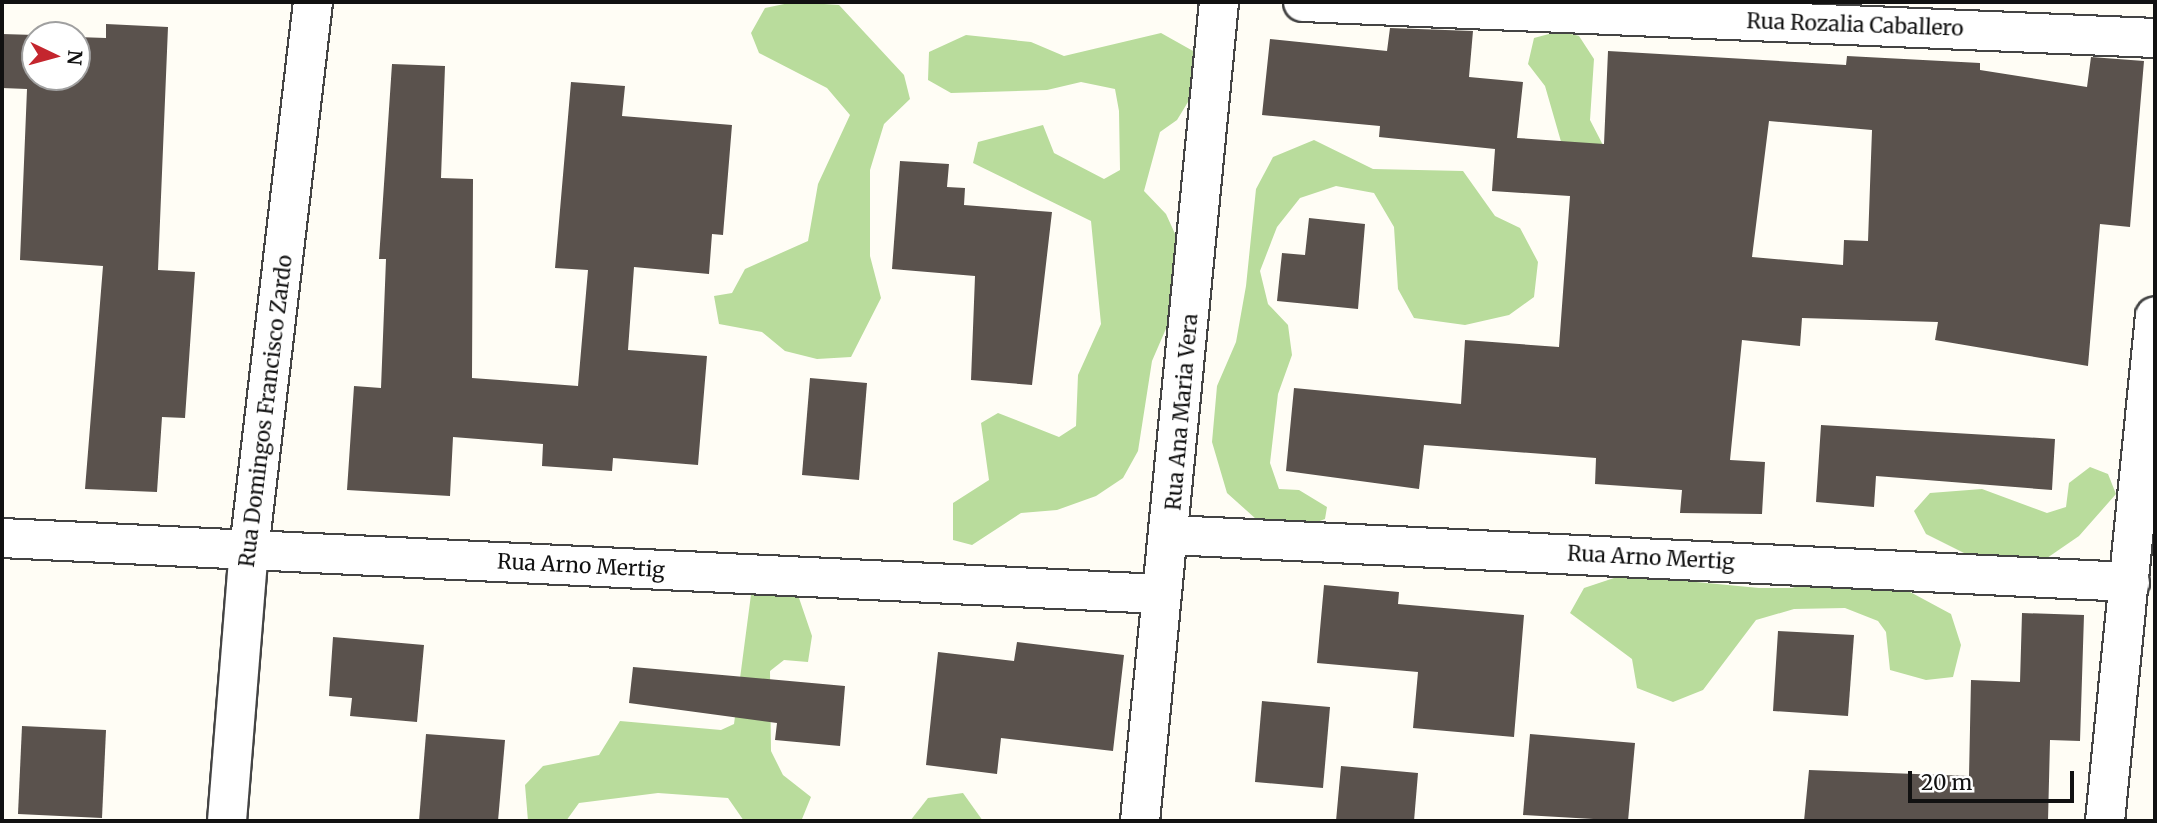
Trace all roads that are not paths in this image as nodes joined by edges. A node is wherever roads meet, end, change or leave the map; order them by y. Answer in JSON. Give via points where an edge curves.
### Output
{"nodes":[{"id":1,"x":313,"y":2,"type":"edge"},
{"id":2,"x":1219,"y":2,"type":"edge"},
{"id":3,"x":1303,"y":2,"type":"edge"},
{"id":4,"x":2155,"y":38,"type":"edge"},
{"id":5,"x":2155,"y":316,"type":"edge"},
{"id":6,"x":1171,"y":535,"type":"junction"},
{"id":7,"x":2,"y":538,"type":"edge"},
{"id":8,"x":249,"y":550,"type":"junction"},
{"id":9,"x":2130,"y":582,"type":"junction"},
{"id":10,"x":1161,"y":594,"type":"junction"},
{"id":11,"x":227,"y":821,"type":"edge"},
{"id":12,"x":1140,"y":821,"type":"edge"},
{"id":13,"x":2105,"y":821,"type":"edge"}],
"edges":[{"from":1,"to":8,"type":"street","name":"Rua Domingos Francisco Zardo"},
{"from":2,"to":6,"type":"street","name":"Rua Ana Maria Vera"},
{"from":3,"to":4,"type":"street","name":"Rua Rozalia Caballero"},
{"from":5,"to":9,"type":"street"},
{"from":6,"to":9,"type":"street","name":"Rua Arno Mertig"},
{"from":6,"to":10,"type":"street","name":"Rua Ana Maria Vera"},
{"from":7,"to":8,"type":"street","name":"Rua Arno Mertig"},
{"from":8,"to":10,"type":"street","name":"Rua Arno Mertig"},
{"from":8,"to":11,"type":"street","name":"Rua Domingos Francisco Zardo"},
{"from":9,"to":13,"type":"street"},
{"from":10,"to":12,"type":"street","name":"Rua Ana Maria Vera"}]}
